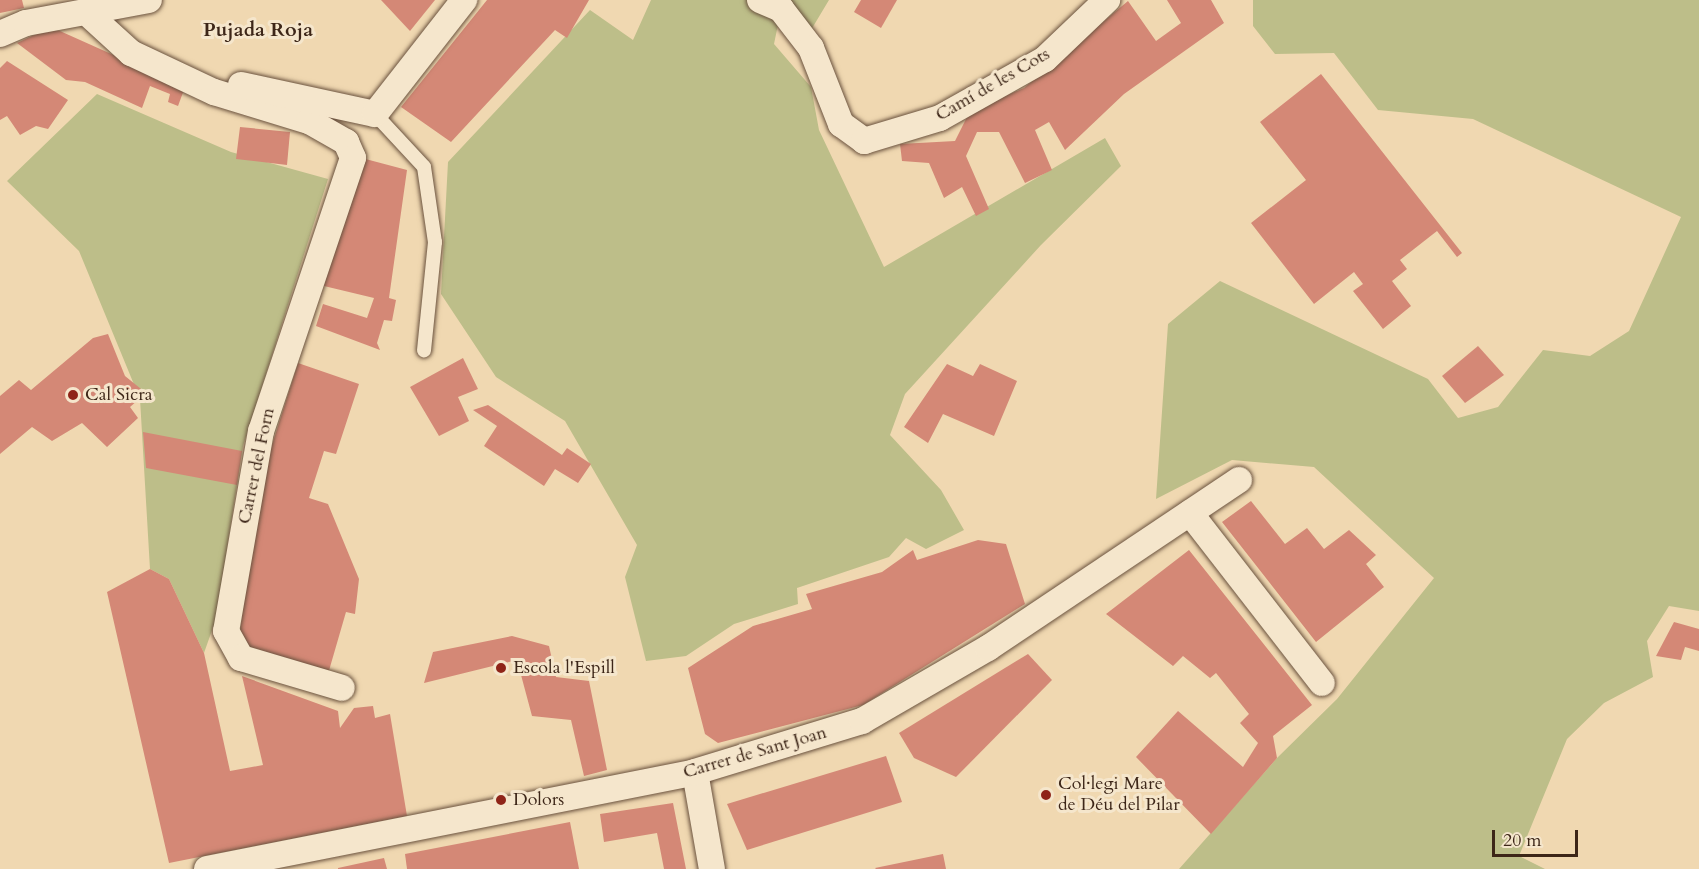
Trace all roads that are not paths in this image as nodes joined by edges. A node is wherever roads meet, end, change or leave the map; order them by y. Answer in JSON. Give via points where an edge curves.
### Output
{"nodes":[{"id":1,"x":148,"y":0,"type":"edge"},
{"id":2,"x":464,"y":0,"type":"edge"},
{"id":3,"x":760,"y":0,"type":"edge"},
{"id":4,"x":1107,"y":0,"type":"edge"},
{"id":5,"x":86,"y":12,"type":"junction"},
{"id":6,"x":0,"y":34,"type":"edge"},
{"id":7,"x":188,"y":80,"type":"junction"},
{"id":8,"x":375,"y":114,"type":"junction"},
{"id":9,"x":424,"y":350,"type":"dead end"},
{"id":10,"x":1239,"y":480,"type":"dead end"},
{"id":11,"x":1190,"y":513,"type":"junction"},
{"id":12,"x":1322,"y":683,"type":"dead end"},
{"id":13,"x":342,"y":688,"type":"dead end"},
{"id":14,"x":695,"y":772,"type":"junction"},
{"id":15,"x":207,"y":869,"type":"edge"},
{"id":16,"x":712,"y":869,"type":"edge"}],
"edges":[{"from":1,"to":5,"type":"street"},
{"from":2,"to":8,"type":"street"},
{"from":3,"to":4,"type":"street","name":"Camí de les Cots","via":[[781,9],[811,48],[841,124],[864,141],[940,118],[1045,59]]},
{"from":5,"to":6,"type":"street","via":[[26,23]]},
{"from":5,"to":7,"type":"street","via":[[131,53]]},
{"from":7,"to":8,"type":"street","via":[[221,80]]},
{"from":7,"to":13,"type":"street","name":"Carrer del Forn","via":[[309,121],[346,142],[353,158],[261,431],[226,632],[241,658]]},
{"from":8,"to":9,"type":"lane","via":[[424,167],[435,242]]},
{"from":10,"to":11,"type":"street","name":"Carrer de Sant Joan"},
{"from":11,"to":12,"type":"street"},
{"from":11,"to":14,"type":"street","name":"Carrer de Sant Joan","via":[[988,648],[862,721]]},
{"from":14,"to":15,"type":"street","name":"Carrer de Sant Joan"},
{"from":14,"to":16,"type":"street"}]}
